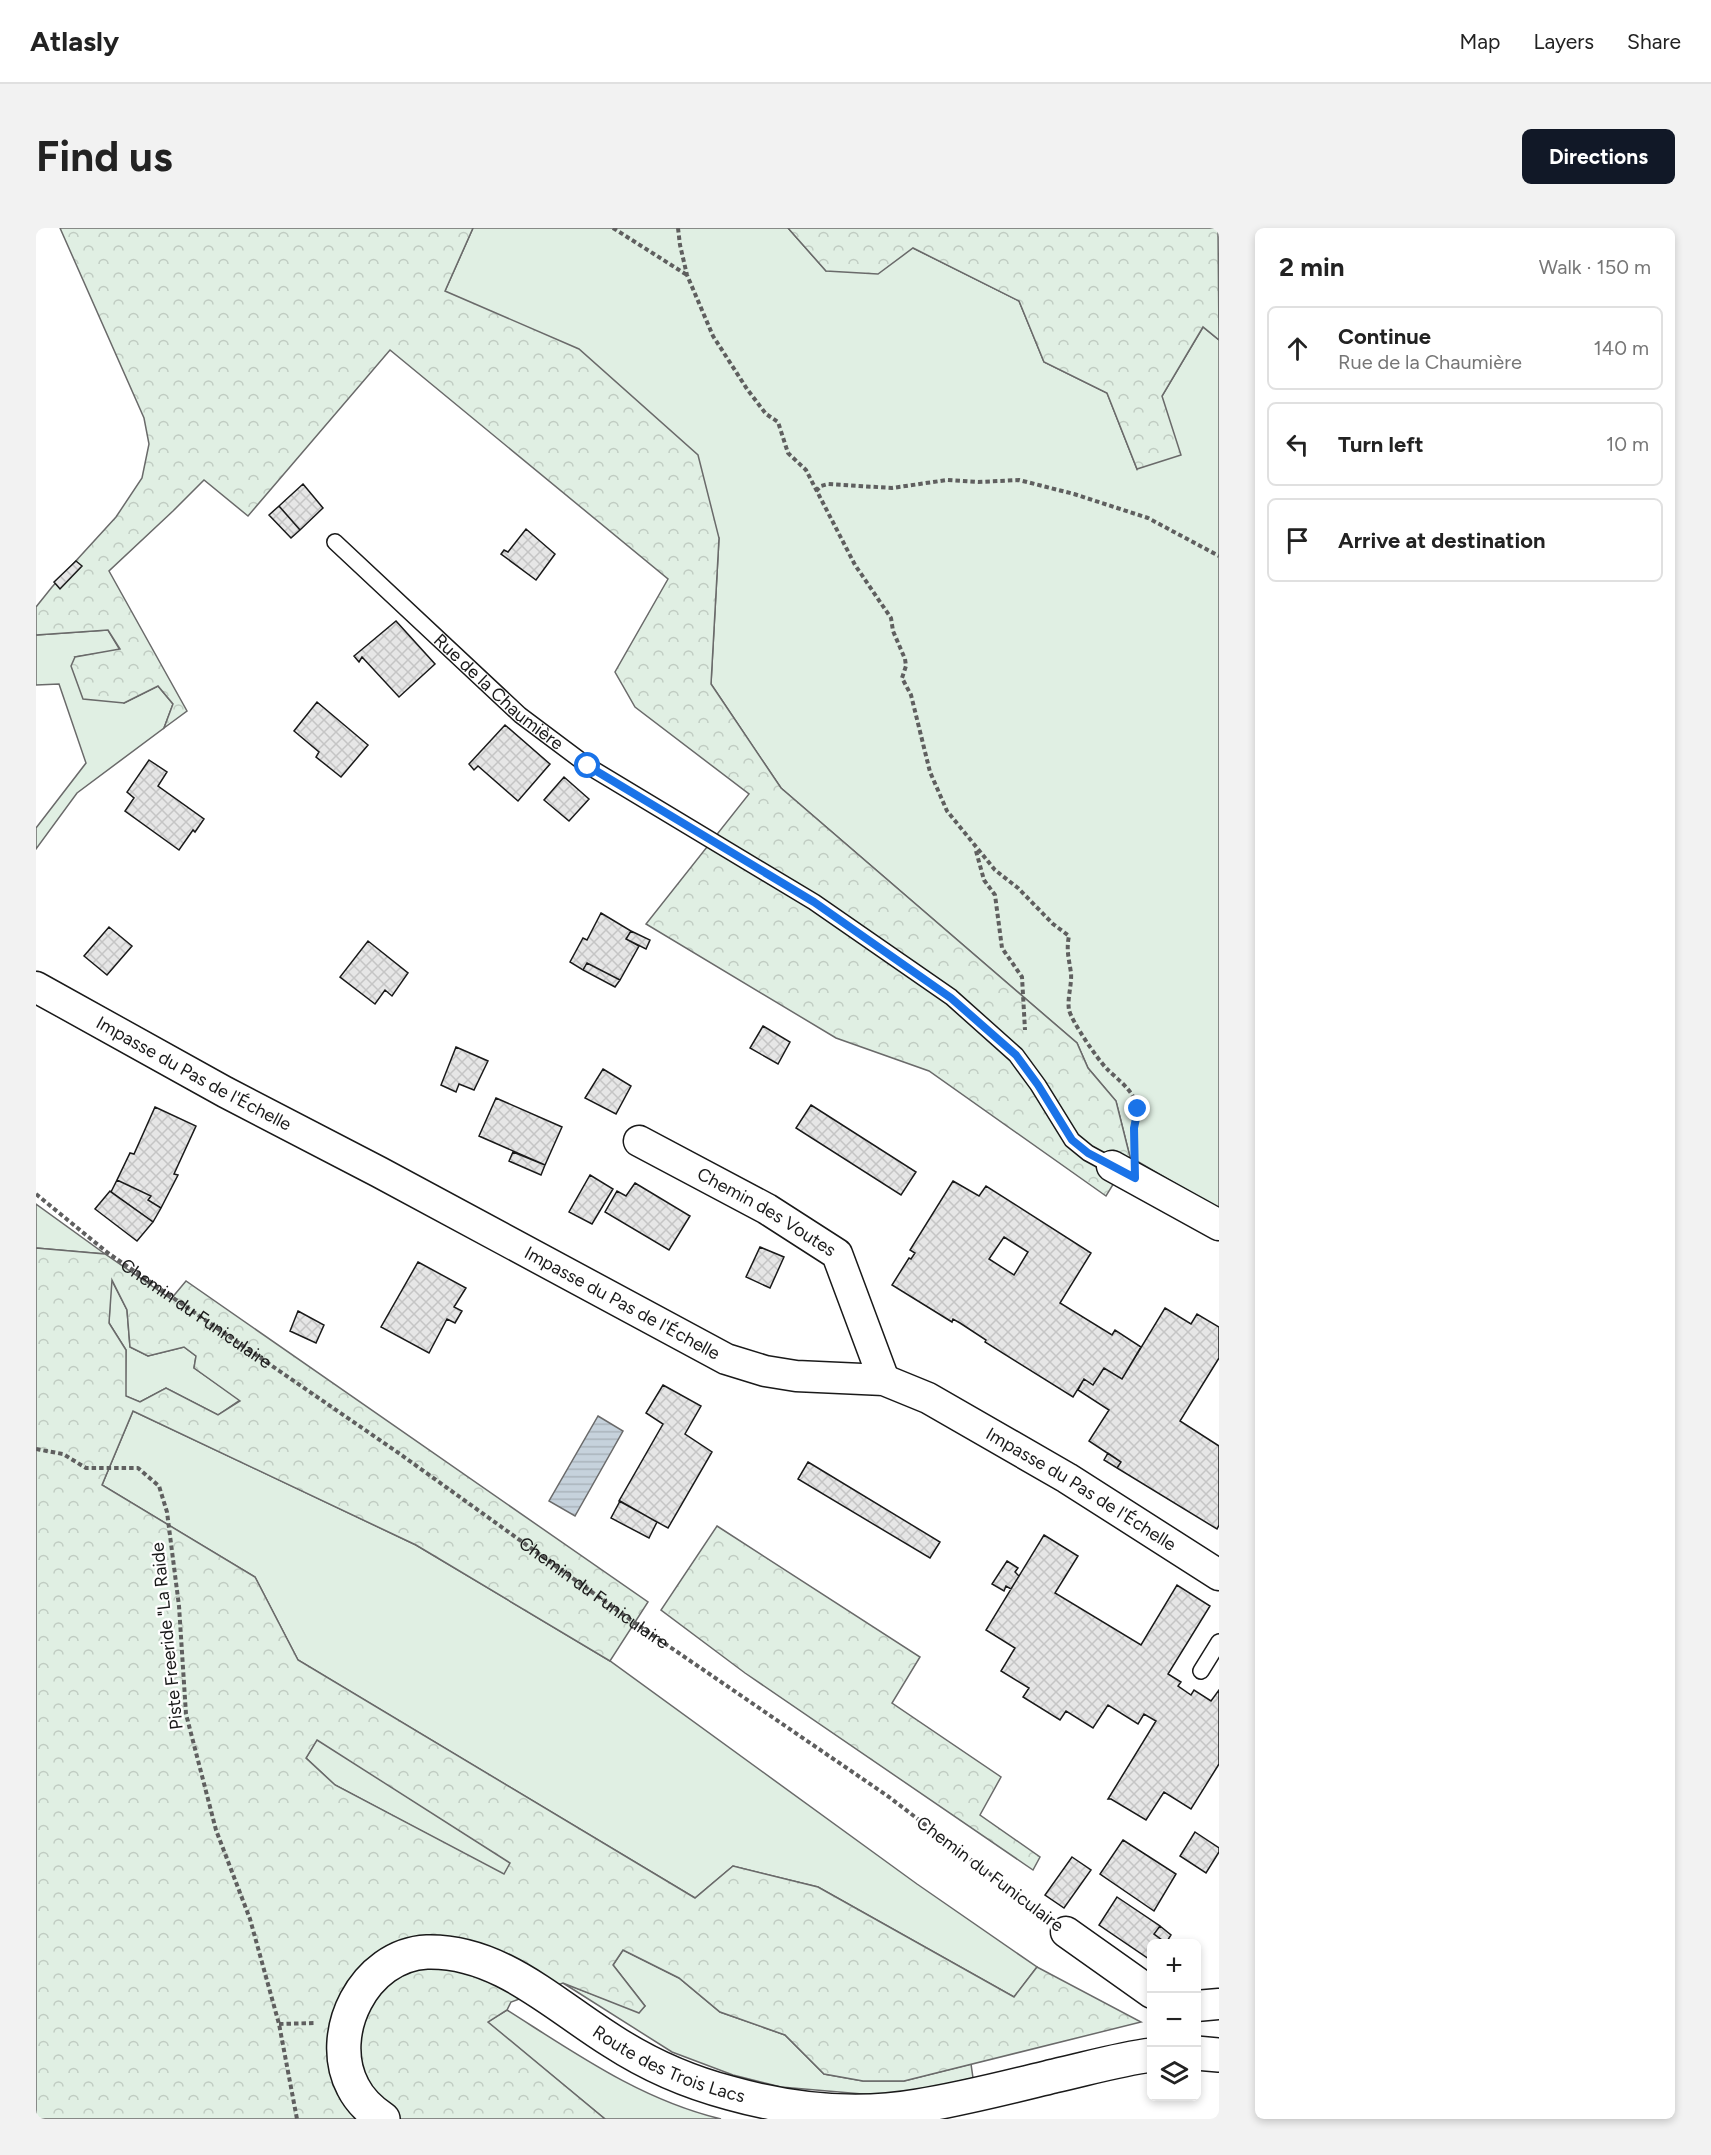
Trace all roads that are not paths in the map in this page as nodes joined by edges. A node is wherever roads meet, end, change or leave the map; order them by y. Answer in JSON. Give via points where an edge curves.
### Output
{"nodes":[{"id":1,"x":335,"y":542,"type":"dead end"},
{"id":2,"x":36,"y":987,"type":"edge"},
{"id":3,"x":639,"y":1141,"type":"dead end"},
{"id":4,"x":1123,"y":1172,"type":"joint"},
{"id":5,"x":1219,"y":1225,"type":"edge"},
{"id":6,"x":884,"y":1380,"type":"junction"},
{"id":7,"x":1219,"y":1575,"type":"edge"},
{"id":8,"x":1219,"y":1642,"type":"edge"},
{"id":9,"x":1201,"y":1671,"type":"dead end"},
{"id":10,"x":1066,"y":1932,"type":"road end"},
{"id":11,"x":1147,"y":1989,"type":"edge"},
{"id":12,"x":1219,"y":2004,"type":"edge"},
{"id":13,"x":1201,"y":2006,"type":"edge"},
{"id":14,"x":1201,"y":2053,"type":"edge"},
{"id":15,"x":1219,"y":2055,"type":"edge"},
{"id":16,"x":1147,"y":2056,"type":"edge"},
{"id":17,"x":383,"y":2119,"type":"edge"}],
"edges":[{"from":1,"to":4,"type":"lane","name":"Rue de la Chaumière","via":[[520,715],[588,766],[814,902],[951,998],[1016,1055],[1072,1140]]},
{"from":2,"to":6,"type":"street","name":"Impasse du Pas de l'Échelle","via":[[726,1359],[796,1376]]},
{"from":3,"to":6,"type":"street","name":"Chemin des Voutes","via":[[767,1209],[837,1254]]},
{"from":4,"to":5,"type":"street","name":"Rue de la Chaumière"},
{"from":6,"to":7,"type":"street","name":"Impasse du Pas de l'Échelle","via":[[928,1398],[1067,1478]]},
{"from":8,"to":9,"type":"lane"},
{"from":10,"to":11,"type":"street","name":"Chemin du Funiculaire"},
{"from":12,"to":13,"type":"street"},
{"from":14,"to":15,"type":"street"},
{"from":16,"to":17,"type":"street","name":"Route des Trois Lacs","via":[[916,2107],[853,2111],[788,2106],[729,2093],[667,2072],[611,2041],[529,1985],[479,1959],[424,1953],[396,1961],[371,1979],[347,2021],[346,2072],[362,2102]]}]}
